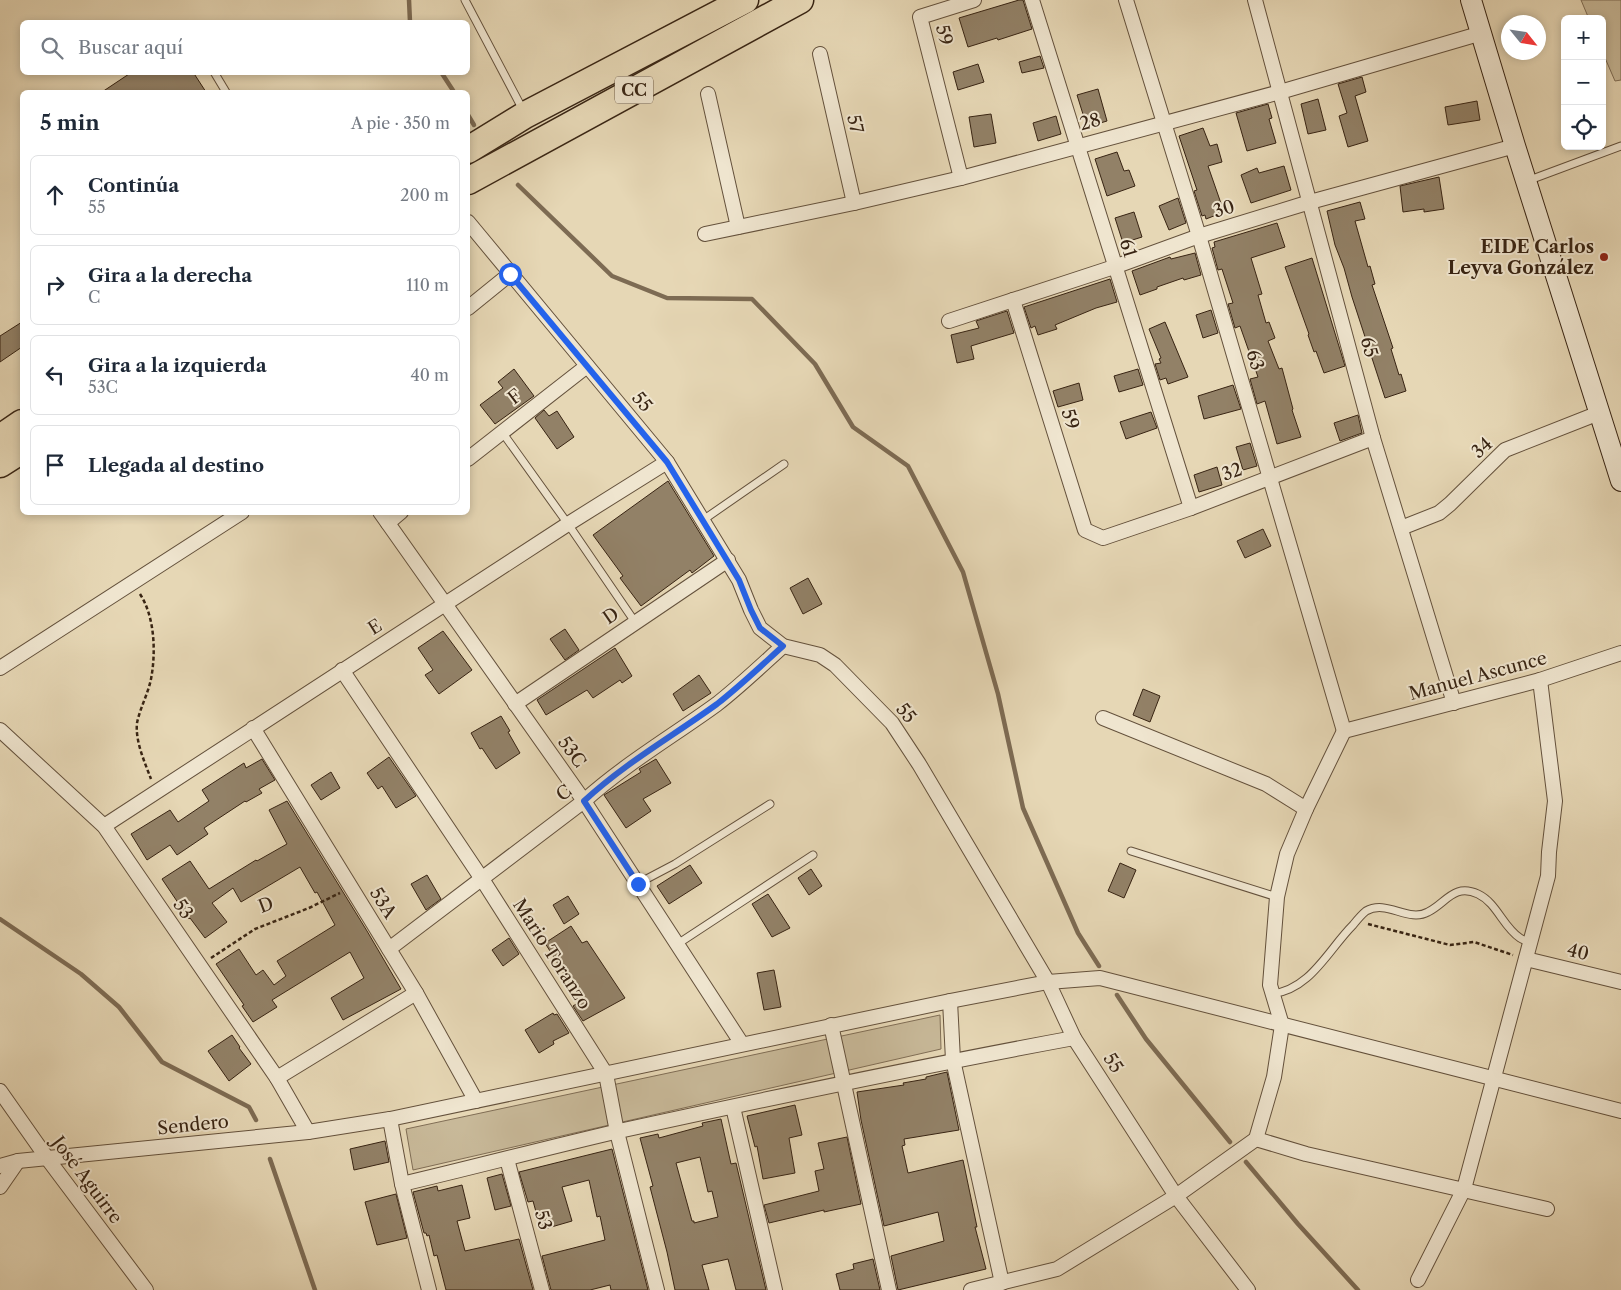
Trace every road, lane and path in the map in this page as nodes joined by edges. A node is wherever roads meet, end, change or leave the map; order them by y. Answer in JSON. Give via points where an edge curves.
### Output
{"nodes":[{"id":1,"x":465,"y":0,"type":"edge"},
{"id":2,"x":745,"y":0,"type":"edge"},
{"id":3,"x":800,"y":0,"type":"edge"},
{"id":4,"x":974,"y":0,"type":"edge"},
{"id":5,"x":1032,"y":0,"type":"edge"},
{"id":6,"x":1126,"y":0,"type":"edge"},
{"id":7,"x":1255,"y":0,"type":"edge"},
{"id":8,"x":1472,"y":0,"type":"edge"},
{"id":9,"x":1482,"y":33,"type":"junction"},
{"id":10,"x":820,"y":54,"type":"dead end"},
{"id":11,"x":216,"y":75,"type":"edge"},
{"id":12,"x":225,"y":90,"type":"edge"},
{"id":13,"x":1280,"y":92,"type":"junction"},
{"id":14,"x":708,"y":94,"type":"dead end"},
{"id":15,"x":525,"y":115,"type":"junction"},
{"id":16,"x":1163,"y":122,"type":"junction"},
{"id":17,"x":1077,"y":145,"type":"junction"},
{"id":18,"x":1515,"y":146,"type":"junction"},
{"id":19,"x":1621,"y":146,"type":"edge"},
{"id":20,"x":470,"y":149,"type":"edge"},
{"id":21,"x":961,"y":178,"type":"junction"},
{"id":22,"x":470,"y":179,"type":"edge"},
{"id":23,"x":1526,"y":182,"type":"junction"},
{"id":24,"x":1310,"y":202,"type":"junction"},
{"id":25,"x":854,"y":203,"type":"junction"},
{"id":26,"x":470,"y":224,"type":"edge"},
{"id":27,"x":738,"y":227,"type":"junction"},
{"id":28,"x":704,"y":234,"type":"dead end"},
{"id":29,"x":1199,"y":236,"type":"junction"},
{"id":30,"x":1114,"y":266,"type":"junction"},
{"id":31,"x":510,"y":274,"type":"junction"},
{"id":32,"x":1014,"y":300,"type":"junction"},
{"id":33,"x":470,"y":306,"type":"edge"},
{"id":34,"x":949,"y":321,"type":"dead end"},
{"id":35,"x":587,"y":366,"type":"junction"},
{"id":36,"x":1599,"y":412,"type":"junction"},
{"id":37,"x":20,"y":424,"type":"edge"},
{"id":38,"x":501,"y":432,"type":"junction"},
{"id":39,"x":0,"y":438,"type":"edge"},
{"id":40,"x":1373,"y":438,"type":"junction"},
{"id":41,"x":20,"y":451,"type":"edge"},
{"id":42,"x":470,"y":457,"type":"edge"},
{"id":43,"x":667,"y":462,"type":"junction"},
{"id":44,"x":0,"y":464,"type":"edge"},
{"id":45,"x":784,"y":464,"type":"dead end"},
{"id":46,"x":1270,"y":478,"type":"junction"},
{"id":47,"x":1621,"y":481,"type":"edge"},
{"id":48,"x":1191,"y":508,"type":"junction"},
{"id":49,"x":237,"y":515,"type":"edge"},
{"id":50,"x":384,"y":518,"type":"edge"},
{"id":51,"x":703,"y":520,"type":"junction"},
{"id":52,"x":568,"y":524,"type":"junction"},
{"id":53,"x":1401,"y":528,"type":"junction"},
{"id":54,"x":1103,"y":538,"type":"joint"},
{"id":55,"x":728,"y":560,"type":"junction"},
{"id":56,"x":133,"y":583,"type":"junction"},
{"id":57,"x":445,"y":605,"type":"junction"},
{"id":58,"x":635,"y":622,"type":"junction"},
{"id":59,"x":783,"y":646,"type":"junction"},
{"id":60,"x":1621,"y":653,"type":"edge"},
{"id":61,"x":0,"y":668,"type":"edge"},
{"id":62,"x":342,"y":670,"type":"junction"},
{"id":63,"x":1540,"y":680,"type":"junction"},
{"id":64,"x":1454,"y":702,"type":"junction"},
{"id":65,"x":515,"y":704,"type":"junction"},
{"id":66,"x":1103,"y":718,"type":"dead end"},
{"id":67,"x":253,"y":728,"type":"junction"},
{"id":68,"x":0,"y":730,"type":"edge"},
{"id":69,"x":1344,"y":731,"type":"junction"},
{"id":70,"x":155,"y":792,"type":"junction"},
{"id":71,"x":584,"y":801,"type":"junction"},
{"id":72,"x":770,"y":804,"type":"dead end"},
{"id":73,"x":1306,"y":809,"type":"junction"},
{"id":74,"x":104,"y":826,"type":"junction"},
{"id":75,"x":1131,"y":851,"type":"dead end"},
{"id":76,"x":813,"y":855,"type":"dead end"},
{"id":77,"x":482,"y":879,"type":"junction"},
{"id":78,"x":638,"y":884,"type":"junction"},
{"id":79,"x":351,"y":888,"type":"junction"},
{"id":80,"x":1277,"y":897,"type":"junction"},
{"id":81,"x":1357,"y":921,"type":"junction"},
{"id":82,"x":1530,"y":943,"type":"junction"},
{"id":83,"x":676,"y":945,"type":"junction"},
{"id":84,"x":389,"y":949,"type":"junction"},
{"id":85,"x":1526,"y":959,"type":"junction"},
{"id":86,"x":199,"y":965,"type":"junction"},
{"id":87,"x":1048,"y":982,"type":"junction"},
{"id":88,"x":1621,"y":982,"type":"edge"},
{"id":89,"x":416,"y":993,"type":"junction"},
{"id":90,"x":1272,"y":994,"type":"junction"},
{"id":91,"x":950,"y":1001,"type":"junction"},
{"id":92,"x":831,"y":1025,"type":"junction"},
{"id":93,"x":1282,"y":1025,"type":"junction"},
{"id":94,"x":1074,"y":1038,"type":"junction"},
{"id":95,"x":742,"y":1044,"type":"junction"},
{"id":96,"x":953,"y":1060,"type":"junction"},
{"id":97,"x":606,"y":1074,"type":"junction"},
{"id":98,"x":277,"y":1078,"type":"junction"},
{"id":99,"x":1493,"y":1078,"type":"junction"},
{"id":100,"x":842,"y":1084,"type":"junction"},
{"id":101,"x":0,"y":1091,"type":"edge"},
{"id":102,"x":476,"y":1101,"type":"junction"},
{"id":103,"x":733,"y":1107,"type":"junction"},
{"id":104,"x":1621,"y":1111,"type":"edge"},
{"id":105,"x":390,"y":1119,"type":"junction"},
{"id":106,"x":308,"y":1132,"type":"junction"},
{"id":107,"x":617,"y":1132,"type":"junction"},
{"id":108,"x":1256,"y":1140,"type":"junction"},
{"id":109,"x":47,"y":1158,"type":"junction"},
{"id":110,"x":507,"y":1159,"type":"junction"},
{"id":111,"x":18,"y":1162,"type":"junction"},
{"id":112,"x":0,"y":1166,"type":"edge"},
{"id":113,"x":402,"y":1184,"type":"junction"},
{"id":114,"x":0,"y":1187,"type":"edge"},
{"id":115,"x":1464,"y":1189,"type":"junction"},
{"id":116,"x":1176,"y":1196,"type":"junction"},
{"id":117,"x":1547,"y":1209,"type":"dead end"},
{"id":118,"x":1418,"y":1280,"type":"dead end"},
{"id":119,"x":1002,"y":1283,"type":"junction"},
{"id":120,"x":146,"y":1290,"type":"edge"},
{"id":121,"x":429,"y":1290,"type":"edge"},
{"id":122,"x":542,"y":1290,"type":"edge"},
{"id":123,"x":657,"y":1290,"type":"edge"},
{"id":124,"x":775,"y":1290,"type":"edge"},
{"id":125,"x":889,"y":1290,"type":"edge"},
{"id":126,"x":971,"y":1290,"type":"edge"},
{"id":127,"x":1248,"y":1290,"type":"edge"}],
"edges":[{"from":1,"to":15,"type":"lane"},
{"from":2,"to":15,"type":"highway","number":"CC"},
{"from":3,"to":22,"type":"highway","number":"CC"},
{"from":4,"to":21,"type":"street","name":"59","via":[[920,17]]},
{"from":5,"to":17,"type":"street","name":"61"},
{"from":6,"to":16,"type":"street","name":"63"},
{"from":7,"to":13,"type":"street","name":"65"},
{"from":8,"to":9,"type":"main road"},
{"from":9,"to":13,"type":"street","name":"28"},
{"from":9,"to":18,"type":"main road"},
{"from":10,"to":25,"type":"street","name":"57"},
{"from":11,"to":12,"type":"lane"},
{"from":13,"to":16,"type":"street","name":"28"},
{"from":13,"to":24,"type":"street","name":"65"},
{"from":14,"to":27,"type":"street"},
{"from":15,"to":20,"type":"highway","number":"CC"},
{"from":16,"to":17,"type":"street","name":"28"},
{"from":16,"to":29,"type":"street","name":"63"},
{"from":17,"to":21,"type":"street","name":"28"},
{"from":17,"to":30,"type":"street","name":"61"},
{"from":18,"to":23,"type":"main road"},
{"from":18,"to":24,"type":"street","name":"30"},
{"from":19,"to":23,"type":"lane"},
{"from":21,"to":25,"type":"street","name":"28"},
{"from":23,"to":36,"type":"main road"},
{"from":24,"to":29,"type":"street","name":"30"},
{"from":24,"to":40,"type":"street","name":"65"},
{"from":25,"to":27,"type":"street","name":"28"},
{"from":26,"to":31,"type":"street","name":"55"},
{"from":27,"to":28,"type":"street","name":"28"},
{"from":29,"to":30,"type":"street","name":"30"},
{"from":29,"to":46,"type":"street","name":"63"},
{"from":30,"to":32,"type":"street","name":"30"},
{"from":30,"to":48,"type":"street","name":"61"},
{"from":31,"to":33,"type":"street"},
{"from":31,"to":35,"type":"street","name":"55"},
{"from":32,"to":34,"type":"street","name":"30"},
{"from":32,"to":54,"type":"street","name":"59","via":[[1085,530]]},
{"from":35,"to":38,"type":"street","name":"F"},
{"from":35,"to":43,"type":"street","name":"55"},
{"from":36,"to":47,"type":"main road"},
{"from":36,"to":53,"type":"street","name":"34","via":[[1505,450],[1439,512]]},
{"from":37,"to":39,"type":"highway"},
{"from":38,"to":42,"type":"street","name":"F"},
{"from":38,"to":52,"type":"lane"},
{"from":40,"to":46,"type":"street","name":"32"},
{"from":40,"to":53,"type":"street","name":"65"},
{"from":41,"to":44,"type":"highway"},
{"from":43,"to":51,"type":"street","name":"55"},
{"from":43,"to":52,"type":"street","name":"E"},
{"from":45,"to":51,"type":"lane"},
{"from":46,"to":48,"type":"street","name":"32"},
{"from":46,"to":69,"type":"street","name":"63"},
{"from":48,"to":54,"type":"street","name":"32"},
{"from":49,"to":56,"type":"street"},
{"from":50,"to":57,"type":"street","name":"53C"},
{"from":51,"to":55,"type":"street","name":"55"},
{"from":52,"to":57,"type":"street","name":"E"},
{"from":52,"to":58,"type":"lane"},
{"from":53,"to":64,"type":"street","name":"65"},
{"from":55,"to":58,"type":"street","name":"D"},
{"from":55,"to":59,"type":"street","name":"55","via":[[760,628]]},
{"from":56,"to":61,"type":"street"},
{"from":56,"to":70,"type":"path","via":[[144,601],[152,630],[151,679],[137,725],[139,744]]},
{"from":57,"to":62,"type":"street","name":"E"},
{"from":57,"to":65,"type":"street","name":"53C"},
{"from":58,"to":65,"type":"street","name":"D"},
{"from":59,"to":71,"type":"street","name":"C","via":[[718,703],[649,750]]},
{"from":59,"to":87,"type":"street","name":"55","via":[[820,655],[835,665],[892,722]]},
{"from":60,"to":63,"type":"street","name":"Manuel Ascunce"},
{"from":62,"to":67,"type":"street","name":"E"},
{"from":62,"to":77,"type":"street","name":"Mario Toranzo"},
{"from":63,"to":64,"type":"street","name":"Manuel Ascunce"},
{"from":63,"to":82,"type":"street","via":[[1555,801],[1548,876]]},
{"from":64,"to":69,"type":"street","name":"Manuel Ascunce"},
{"from":65,"to":71,"type":"street","name":"53C"},
{"from":66,"to":73,"type":"street","via":[[1266,784]]},
{"from":67,"to":70,"type":"street","name":"E"},
{"from":67,"to":79,"type":"street","name":"53A"},
{"from":68,"to":74,"type":"street","name":"53"},
{"from":69,"to":73,"type":"street"},
{"from":70,"to":74,"type":"street","name":"E"},
{"from":71,"to":77,"type":"street","name":"C"},
{"from":71,"to":78,"type":"street","name":"53C"},
{"from":72,"to":78,"type":"lane"},
{"from":73,"to":80,"type":"street","via":[[1286,854]]},
{"from":74,"to":86,"type":"street","name":"53"},
{"from":75,"to":80,"type":"lane"},
{"from":76,"to":83,"type":"lane"},
{"from":77,"to":84,"type":"street","name":"C"},
{"from":77,"to":97,"type":"street","name":"Mario Toranzo"},
{"from":78,"to":83,"type":"street","name":"53C"},
{"from":79,"to":84,"type":"street","name":"53A"},
{"from":79,"to":86,"type":"path","name":"D","via":[[255,929]]},
{"from":80,"to":90,"type":"street"},
{"from":81,"to":82,"type":"lane","via":[[1365,912],[1377,907],[1405,913],[1428,913],[1456,892],[1466,891],[1487,900],[1519,938]]},
{"from":81,"to":85,"type":"path","via":[[1450,945],[1474,942]]},
{"from":81,"to":90,"type":"lane","via":[[1309,978],[1285,993]]},
{"from":82,"to":85,"type":"street"},
{"from":83,"to":95,"type":"street","name":"53C"},
{"from":84,"to":89,"type":"street","name":"53A"},
{"from":85,"to":88,"type":"street","name":"40"},
{"from":85,"to":99,"type":"street"},
{"from":86,"to":98,"type":"street","name":"53"},
{"from":87,"to":91,"type":"street","name":"Sendero"},
{"from":87,"to":93,"type":"street","name":"Sendero","via":[[1100,978]]},
{"from":87,"to":94,"type":"street","name":"55"},
{"from":89,"to":98,"type":"street"},
{"from":89,"to":102,"type":"street","name":"53A"},
{"from":90,"to":93,"type":"street"},
{"from":91,"to":92,"type":"street","name":"Sendero"},
{"from":91,"to":96,"type":"street"},
{"from":92,"to":95,"type":"street","name":"Sendero"},
{"from":92,"to":100,"type":"street"},
{"from":93,"to":99,"type":"street","name":"Sendero"},
{"from":93,"to":108,"type":"street","via":[[1274,1076]]},
{"from":94,"to":96,"type":"street"},
{"from":94,"to":116,"type":"street","name":"55"},
{"from":95,"to":97,"type":"street","name":"Sendero"},
{"from":96,"to":100,"type":"street"},
{"from":96,"to":119,"type":"street"},
{"from":97,"to":102,"type":"street","name":"Sendero"},
{"from":97,"to":107,"type":"street","name":"Mario Toranzo"},
{"from":98,"to":106,"type":"street","name":"53"},
{"from":99,"to":104,"type":"street","name":"Sendero"},
{"from":99,"to":115,"type":"street"},
{"from":100,"to":103,"type":"street"},
{"from":100,"to":125,"type":"street"},
{"from":101,"to":109,"type":"street","name":"José Aguirre"},
{"from":102,"to":105,"type":"street","name":"Sendero"},
{"from":103,"to":107,"type":"street"},
{"from":103,"to":124,"type":"street"},
{"from":105,"to":106,"type":"street","name":"Sendero"},
{"from":105,"to":113,"type":"street"},
{"from":106,"to":109,"type":"street","name":"Sendero"},
{"from":107,"to":110,"type":"street"},
{"from":107,"to":123,"type":"street","name":"Mario Toranzo"},
{"from":108,"to":115,"type":"street"},
{"from":108,"to":116,"type":"street"},
{"from":109,"to":111,"type":"street","name":"Sendero"},
{"from":109,"to":120,"type":"street","name":"José Aguirre"},
{"from":110,"to":113,"type":"street"},
{"from":110,"to":122,"type":"street","name":"53"},
{"from":111,"to":112,"type":"street","name":"Sendero"},
{"from":111,"to":114,"type":"street"},
{"from":113,"to":121,"type":"street"},
{"from":115,"to":117,"type":"street"},
{"from":115,"to":118,"type":"street"},
{"from":116,"to":119,"type":"street","via":[[1057,1269]]},
{"from":116,"to":127,"type":"street","name":"55"},
{"from":119,"to":126,"type":"street"}]}
